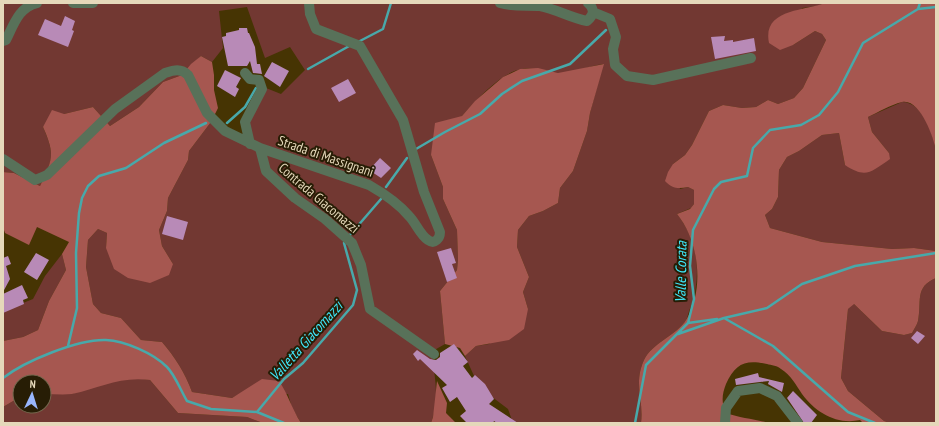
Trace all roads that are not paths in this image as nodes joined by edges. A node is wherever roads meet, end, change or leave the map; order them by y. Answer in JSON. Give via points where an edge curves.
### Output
{"nodes":[{"id":1,"x":37,"y":3,"type":"edge"},
{"id":2,"x":73,"y":3,"type":"edge"},
{"id":3,"x":93,"y":3,"type":"edge"},
{"id":4,"x":309,"y":3,"type":"edge"},
{"id":5,"x":500,"y":3,"type":"edge"},
{"id":6,"x":591,"y":11,"type":"edge"},
{"id":7,"x":3,"y":41,"type":"edge"},
{"id":8,"x":751,"y":58,"type":"dead end"},
{"id":9,"x":245,"y":73,"type":"dead end"},
{"id":10,"x":255,"y":146,"type":"junction"},
{"id":11,"x":3,"y":159,"type":"edge"},
{"id":12,"x":434,"y":354,"type":"dead end"},
{"id":13,"x":725,"y":423,"type":"edge"},
{"id":14,"x":798,"y":423,"type":"edge"}],
"edges":[{"from":1,"to":7,"type":"street","via":[[28,5],[21,11],[6,40]]},
{"from":2,"to":3,"type":"street"},
{"from":4,"to":10,"type":"street","name":"Strada di Massignani","via":[[316,29],[360,46],[393,100],[403,120],[440,237],[434,242],[427,239],[409,216],[384,194],[369,185]]},
{"from":5,"to":6,"type":"street","via":[[514,7],[539,6],[554,9],[587,21]]},
{"from":6,"to":8,"type":"street","via":[[610,19],[616,37],[613,49],[615,65],[627,76],[652,80]]},
{"from":9,"to":10,"type":"street","name":"Contrada Giacomazzi","via":[[250,79],[259,80],[262,89],[245,122]]},
{"from":10,"to":11,"type":"street","name":"Strada di Massignani","via":[[225,131],[207,113],[188,75],[184,71],[174,70],[165,73],[115,109],[47,175],[35,180]]},
{"from":10,"to":12,"type":"street","name":"Contrada Giacomazzi","via":[[266,171],[295,198],[325,219],[352,243],[361,265],[370,308]]},
{"from":13,"to":14,"type":"street","via":[[726,408],[738,391],[760,388],[777,396]]}]}
